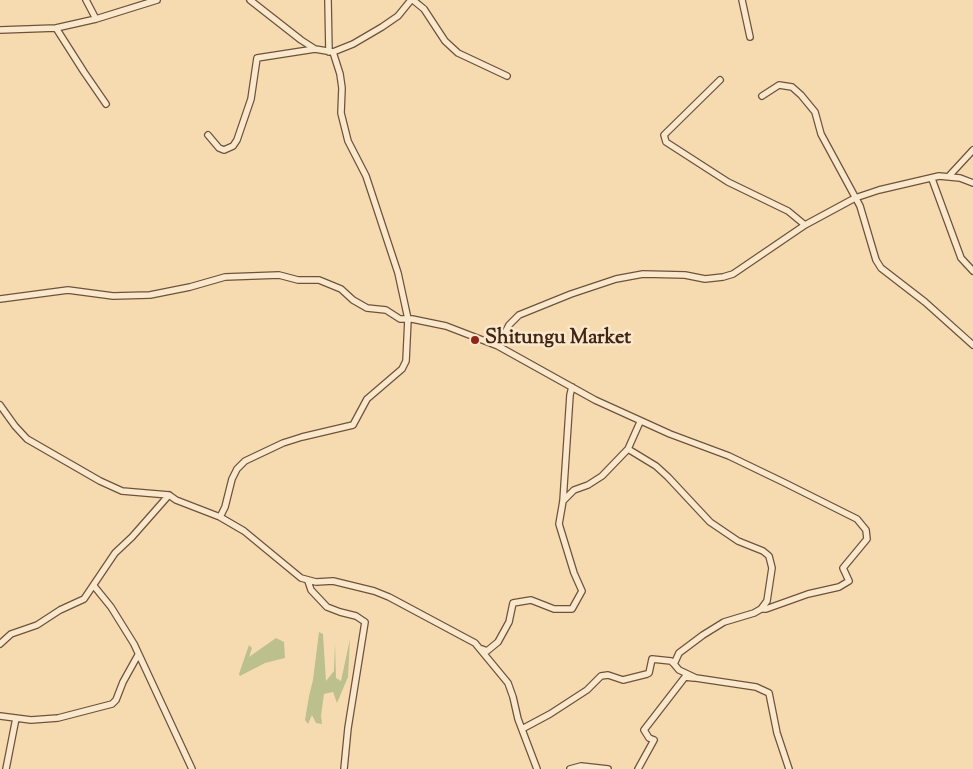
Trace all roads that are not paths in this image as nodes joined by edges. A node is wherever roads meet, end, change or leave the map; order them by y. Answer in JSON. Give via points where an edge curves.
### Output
{"nodes":[{"id":1,"x":86,"y":0,"type":"edge"},
{"id":2,"x":158,"y":0,"type":"edge"},
{"id":3,"x":250,"y":0,"type":"edge"},
{"id":4,"x":328,"y":0,"type":"edge"},
{"id":5,"x":412,"y":0,"type":"edge"},
{"id":6,"x":742,"y":0,"type":"edge"},
{"id":7,"x":96,"y":19,"type":"junction"},
{"id":8,"x":56,"y":28,"type":"junction"},
{"id":9,"x":0,"y":30,"type":"edge"},
{"id":10,"x":750,"y":37,"type":"dead end"},
{"id":11,"x":315,"y":49,"type":"junction"},
{"id":12,"x":331,"y":52,"type":"junction"},
{"id":13,"x":507,"y":76,"type":"dead end"},
{"id":14,"x":720,"y":80,"type":"dead end"},
{"id":15,"x":762,"y":96,"type":"dead end"},
{"id":16,"x":106,"y":104,"type":"dead end"},
{"id":17,"x":208,"y":135,"type":"dead end"},
{"id":18,"x":973,"y":150,"type":"edge"},
{"id":19,"x":949,"y":176,"type":"junction"},
{"id":20,"x":932,"y":179,"type":"junction"},
{"id":21,"x":973,"y":183,"type":"edge"},
{"id":22,"x":855,"y":198,"type":"junction"},
{"id":23,"x":805,"y":225,"type":"junction"},
{"id":24,"x":973,"y":271,"type":"edge"},
{"id":25,"x":0,"y":299,"type":"edge"},
{"id":26,"x":408,"y":318,"type":"junction"},
{"id":27,"x":973,"y":345,"type":"edge"},
{"id":28,"x":498,"y":346,"type":"junction"},
{"id":29,"x":572,"y":387,"type":"junction"},
{"id":30,"x":0,"y":405,"type":"edge"},
{"id":31,"x":640,"y":422,"type":"junction"},
{"id":32,"x":628,"y":449,"type":"junction"},
{"id":33,"x":168,"y":495,"type":"junction"},
{"id":34,"x":563,"y":501,"type":"junction"},
{"id":35,"x":220,"y":517,"type":"junction"},
{"id":36,"x":308,"y":581,"type":"junction"},
{"id":37,"x":94,"y":586,"type":"junction"},
{"id":38,"x":761,"y":609,"type":"junction"},
{"id":39,"x":0,"y":644,"type":"edge"},
{"id":40,"x":481,"y":649,"type":"junction"},
{"id":41,"x":138,"y":655,"type":"junction"},
{"id":42,"x":674,"y":664,"type":"junction"},
{"id":43,"x":696,"y":678,"type":"junction"},
{"id":44,"x":0,"y":716,"type":"edge"},
{"id":45,"x":16,"y":718,"type":"junction"},
{"id":46,"x":522,"y":730,"type":"junction"},
{"id":47,"x":6,"y":769,"type":"edge"},
{"id":48,"x":192,"y":769,"type":"edge"},
{"id":49,"x":344,"y":769,"type":"edge"},
{"id":50,"x":537,"y":769,"type":"edge"},
{"id":51,"x":570,"y":769,"type":"edge"},
{"id":52,"x":608,"y":769,"type":"edge"},
{"id":53,"x":638,"y":769,"type":"edge"},
{"id":54,"x":788,"y":769,"type":"edge"}],
"edges":[{"from":1,"to":7,"type":"street"},
{"from":2,"to":7,"type":"street"},
{"from":3,"to":11,"type":"street"},
{"from":4,"to":12,"type":"street"},
{"from":5,"to":12,"type":"street","via":[[398,16],[382,27],[353,44]]},
{"from":5,"to":13,"type":"street","via":[[424,9],[445,41],[458,53]]},
{"from":6,"to":10,"type":"street"},
{"from":7,"to":8,"type":"street"},
{"from":8,"to":9,"type":"street"},
{"from":8,"to":16,"type":"street"},
{"from":11,"to":12,"type":"street"},
{"from":11,"to":17,"type":"street","via":[[257,58],[251,99],[237,140],[224,150]]},
{"from":12,"to":26,"type":"street","via":[[340,74],[341,113],[348,141],[377,206]]},
{"from":14,"to":23,"type":"street","via":[[664,135],[666,142],[728,182],[788,211]]},
{"from":15,"to":22,"type":"street","via":[[779,85],[792,87],[801,95],[815,112],[821,134]]},
{"from":18,"to":19,"type":"street"},
{"from":19,"to":20,"type":"street"},
{"from":19,"to":21,"type":"street"},
{"from":20,"to":22,"type":"street"},
{"from":20,"to":24,"type":"street","via":[[961,258]]},
{"from":22,"to":23,"type":"street"},
{"from":22,"to":27,"type":"street","via":[[876,260],[882,268]]},
{"from":23,"to":28,"type":"street","via":[[733,274],[705,279],[643,274],[616,279],[540,306],[514,319]]},
{"from":25,"to":26,"type":"street","via":[[68,290],[113,296],[150,295],[226,278],[279,275],[298,280],[320,280],[342,289],[367,308],[386,310],[400,319]]},
{"from":26,"to":28,"type":"street","via":[[446,326]]},
{"from":26,"to":35,"type":"street","via":[[406,361],[402,369],[367,399],[354,423],[292,440],[245,461],[232,479]]},
{"from":28,"to":29,"type":"street"},
{"from":29,"to":31,"type":"street"},
{"from":29,"to":34,"type":"street"},
{"from":30,"to":33,"type":"street","via":[[27,439],[100,481],[122,491]]},
{"from":31,"to":32,"type":"street"},
{"from":31,"to":38,"type":"street","via":[[729,456],[856,520],[866,530],[867,538],[843,568],[849,580],[839,588]]},
{"from":32,"to":34,"type":"street","via":[[597,481],[574,490]]},
{"from":32,"to":38,"type":"street","via":[[656,466],[710,522],[769,556],[772,568],[767,601]]},
{"from":33,"to":35,"type":"street"},
{"from":33,"to":37,"type":"street","via":[[116,553]]},
{"from":34,"to":40,"type":"street","via":[[559,527],[582,591],[572,609],[554,609],[531,600],[513,603],[509,622],[498,642],[486,651]]},
{"from":35,"to":36,"type":"street","via":[[256,540]]},
{"from":36,"to":40,"type":"street","via":[[329,580],[390,597]]},
{"from":36,"to":49,"type":"street","via":[[311,590],[327,607],[366,622]]},
{"from":37,"to":39,"type":"street","via":[[84,599],[37,625],[11,634]]},
{"from":37,"to":41,"type":"street","via":[[126,630]]},
{"from":38,"to":42,"type":"street","via":[[724,622],[703,635],[679,653]]},
{"from":40,"to":46,"type":"street","via":[[508,683]]},
{"from":41,"to":45,"type":"street","via":[[112,704],[58,718]]},
{"from":41,"to":48,"type":"street"},
{"from":42,"to":43,"type":"street"},
{"from":42,"to":46,"type":"street","via":[[652,659],[647,674],[623,680],[600,676],[587,690]]},
{"from":43,"to":53,"type":"street","via":[[685,677],[644,730],[654,740]]},
{"from":43,"to":54,"type":"street","via":[[756,687],[769,693]]},
{"from":44,"to":45,"type":"street"},
{"from":45,"to":47,"type":"street"},
{"from":46,"to":50,"type":"street"},
{"from":51,"to":52,"type":"street","via":[[582,766]]}]}
